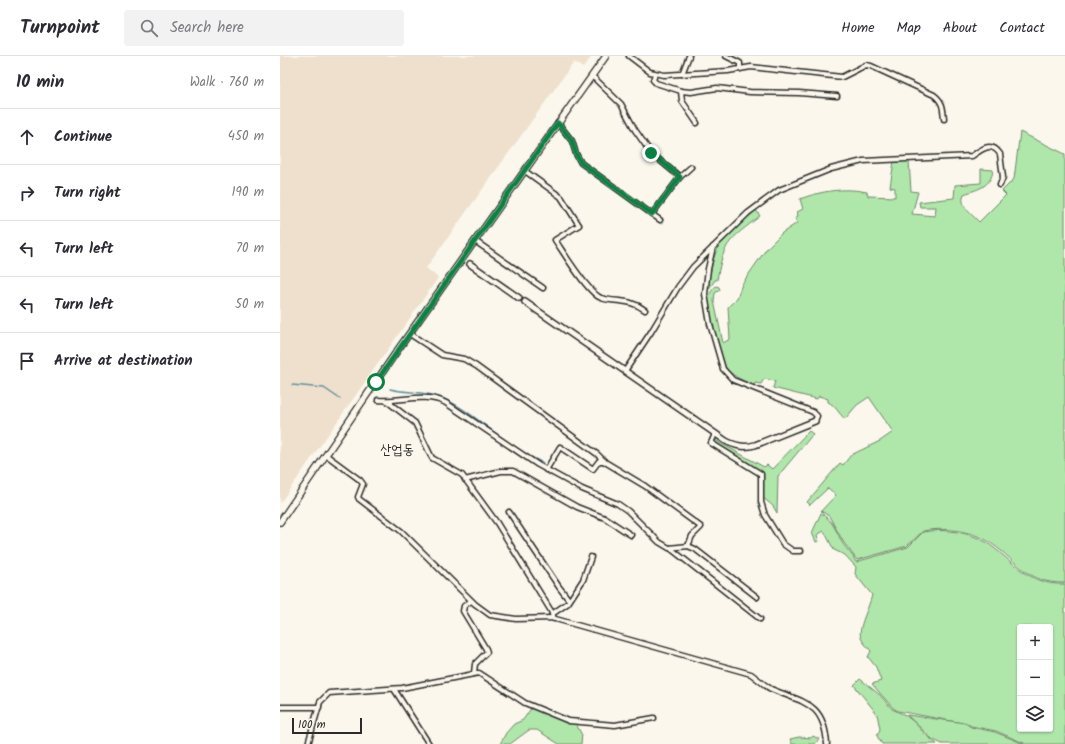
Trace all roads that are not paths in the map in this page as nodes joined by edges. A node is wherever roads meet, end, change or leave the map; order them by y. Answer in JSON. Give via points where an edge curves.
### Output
{"nodes":[{"id":1,"x":606,"y":56,"type":"edge"},
{"id":2,"x":629,"y":56,"type":"edge"},
{"id":3,"x":689,"y":56,"type":"edge"},
{"id":4,"x":726,"y":56,"type":"edge"},
{"id":5,"x":740,"y":68,"type":"junction"},
{"id":6,"x":655,"y":74,"type":"junction"},
{"id":7,"x":682,"y":74,"type":"junction"},
{"id":8,"x":592,"y":76,"type":"junction"},
{"id":9,"x":681,"y":91,"type":"junction"},
{"id":10,"x":838,"y":96,"type":"dead end"},
{"id":11,"x":944,"y":119,"type":"dead end"},
{"id":12,"x":558,"y":123,"type":"junction"},
{"id":13,"x":697,"y":123,"type":"dead end"},
{"id":14,"x":691,"y":167,"type":"dead end"},
{"id":15,"x":525,"y":170,"type":"junction"},
{"id":16,"x":680,"y":177,"type":"junction"},
{"id":17,"x":1000,"y":185,"type":"dead end"},
{"id":18,"x":652,"y":214,"type":"junction"},
{"id":19,"x":660,"y":220,"type":"dead end"},
{"id":20,"x":475,"y":241,"type":"junction"},
{"id":21,"x":713,"y":247,"type":"junction"},
{"id":22,"x":470,"y":264,"type":"dead end"},
{"id":23,"x":543,"y":288,"type":"dead end"},
{"id":24,"x":519,"y":298,"type":"dead end"},
{"id":25,"x":525,"y":302,"type":"dead end"},
{"id":26,"x":645,"y":310,"type":"dead end"},
{"id":27,"x":410,"y":334,"type":"junction"},
{"id":28,"x":625,"y":371,"type":"junction"},
{"id":29,"x":378,"y":400,"type":"dead end"},
{"id":30,"x":386,"y":401,"type":"junction"},
{"id":31,"x":815,"y":421,"type":"joint"},
{"id":32,"x":715,"y":434,"type":"junction"},
{"id":33,"x":326,"y":455,"type":"junction"},
{"id":34,"x":605,"y":462,"type":"junction"},
{"id":35,"x":546,"y":470,"type":"junction"},
{"id":36,"x":465,"y":480,"type":"junction"},
{"id":37,"x":509,"y":512,"type":"dead end"},
{"id":38,"x":280,"y":522,"type":"edge"},
{"id":39,"x":631,"y":535,"type":"dead end"},
{"id":40,"x":688,"y":546,"type":"junction"},
{"id":41,"x":669,"y":548,"type":"junction"},
{"id":42,"x":801,"y":551,"type":"dead end"},
{"id":43,"x":591,"y":557,"type":"dead end"},
{"id":44,"x":757,"y":597,"type":"dead end"},
{"id":45,"x":569,"y":600,"type":"junction"},
{"id":46,"x":471,"y":601,"type":"junction"},
{"id":47,"x":553,"y":617,"type":"junction"},
{"id":48,"x":760,"y":619,"type":"dead end"},
{"id":49,"x":474,"y":673,"type":"junction"},
{"id":50,"x":394,"y":689,"type":"junction"},
{"id":51,"x":280,"y":707,"type":"edge"},
{"id":52,"x":319,"y":707,"type":"junction"},
{"id":53,"x":654,"y":718,"type":"dead end"},
{"id":54,"x":308,"y":744,"type":"edge"},
{"id":55,"x":429,"y":744,"type":"edge"},
{"id":56,"x":827,"y":744,"type":"edge"}],
"edges":[{"from":1,"to":8,"type":"main road"},
{"from":2,"to":6,"type":"street"},
{"from":3,"to":7,"type":"street"},
{"from":4,"to":5,"type":"street","via":[[740,62]]},
{"from":5,"to":7,"type":"street"},
{"from":5,"to":11,"type":"street","via":[[765,68],[842,77],[866,65],[871,66],[934,94],[943,104]]},
{"from":6,"to":7,"type":"street"},
{"from":6,"to":9,"type":"street","via":[[653,80],[656,83]]},
{"from":8,"to":12,"type":"main road"},
{"from":8,"to":16,"type":"street","via":[[621,104],[651,153]]},
{"from":9,"to":10,"type":"street","via":[[717,88]]},
{"from":9,"to":13,"type":"street","via":[[682,101]]},
{"from":12,"to":15,"type":"main road"},
{"from":12,"to":18,"type":"street","via":[[572,141],[581,163]]},
{"from":14,"to":16,"type":"street"},
{"from":15,"to":20,"type":"main road"},
{"from":15,"to":26,"type":"street","via":[[561,197],[579,225],[555,240],[591,291],[602,298],[638,304]]},
{"from":16,"to":18,"type":"street"},
{"from":17,"to":21,"type":"street","via":[[1000,154],[992,147],[986,147],[972,156],[857,162],[831,169],[779,190],[748,213]]},
{"from":18,"to":19,"type":"street"},
{"from":20,"to":23,"type":"street"},
{"from":20,"to":27,"type":"main road"},
{"from":21,"to":28,"type":"street","via":[[678,286]]},
{"from":21,"to":31,"type":"street","via":[[705,294],[710,324],[723,370],[733,380],[813,412],[817,416]]},
{"from":22,"to":24,"type":"street"},
{"from":25,"to":28,"type":"street"},
{"from":27,"to":33,"type":"main road"},
{"from":27,"to":34,"type":"street","via":[[442,355],[464,359],[476,366]]},
{"from":28,"to":32,"type":"street"},
{"from":29,"to":30,"type":"street"},
{"from":30,"to":35,"type":"street","via":[[426,397],[438,399]]},
{"from":30,"to":36,"type":"street","via":[[415,422],[432,458],[459,473]]},
{"from":31,"to":32,"type":"street","via":[[746,447],[733,444]]},
{"from":32,"to":42,"type":"street","via":[[711,443],[761,474],[761,502],[764,515],[783,544],[793,551]]},
{"from":33,"to":38,"type":"main road"},
{"from":33,"to":46,"type":"street","via":[[360,480],[363,484],[359,499],[414,543]]},
{"from":34,"to":35,"type":"street","via":[[599,461],[593,469],[560,447]]},
{"from":34,"to":40,"type":"street","via":[[645,486],[701,527],[692,536]]},
{"from":35,"to":41,"type":"street","via":[[618,504]]},
{"from":36,"to":39,"type":"street","via":[[501,471],[513,472],[577,507],[605,518]]},
{"from":36,"to":47,"type":"street","via":[[497,523]]},
{"from":37,"to":45,"type":"street"},
{"from":40,"to":41,"type":"street"},
{"from":40,"to":44,"type":"street","via":[[704,555]]},
{"from":41,"to":48,"type":"street"},
{"from":43,"to":45,"type":"street","via":[[583,580]]},
{"from":45,"to":47,"type":"street"},
{"from":46,"to":47,"type":"street","via":[[483,612],[493,616],[516,619]]},
{"from":46,"to":49,"type":"street","via":[[464,606],[463,611],[486,649],[474,664]]},
{"from":47,"to":56,"type":"street","via":[[751,674],[766,686],[812,706],[822,720]]},
{"from":49,"to":50,"type":"street"},
{"from":49,"to":53,"type":"street","via":[[482,674],[525,703],[569,721],[615,725]]},
{"from":50,"to":52,"type":"street","via":[[329,693],[324,696]]},
{"from":50,"to":55,"type":"street"},
{"from":51,"to":52,"type":"street"},
{"from":52,"to":54,"type":"street"}]}
